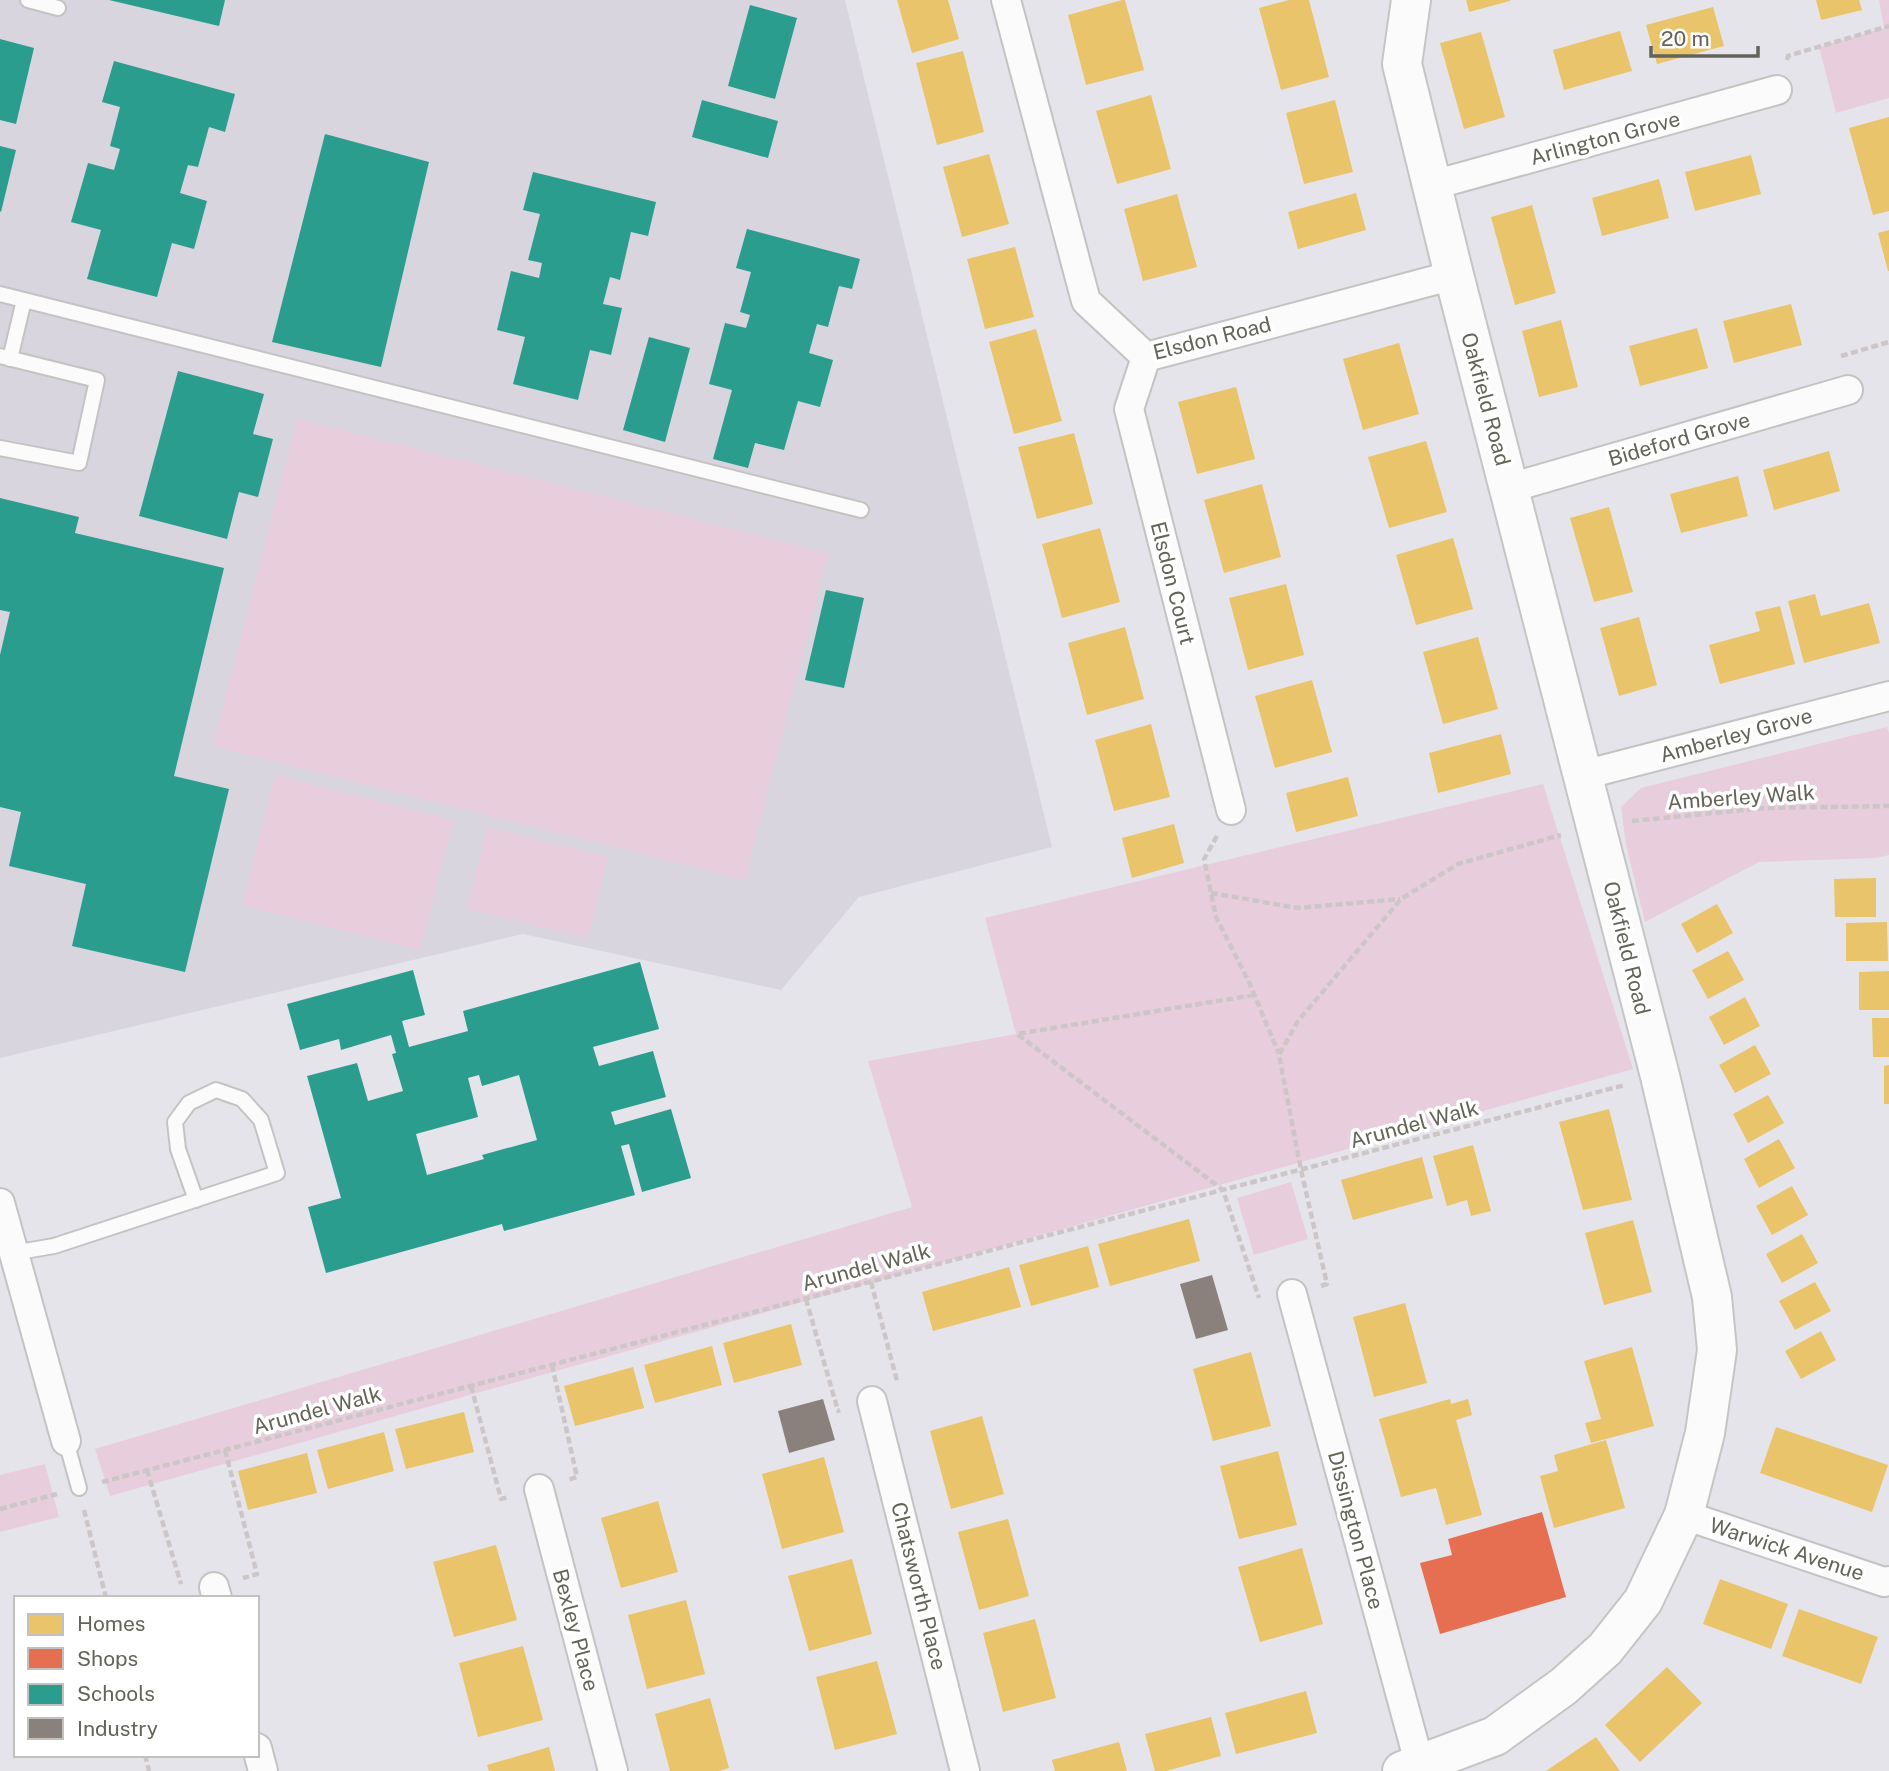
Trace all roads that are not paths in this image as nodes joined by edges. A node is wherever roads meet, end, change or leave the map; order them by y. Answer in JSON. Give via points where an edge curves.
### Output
{"nodes":[{"id":1,"x":28,"y":0,"type":"edge"},
{"id":2,"x":1006,"y":0,"type":"edge"},
{"id":3,"x":1411,"y":0,"type":"edge"},
{"id":4,"x":58,"y":8,"type":"dead end"},
{"id":5,"x":1777,"y":90,"type":"road end"},
{"id":6,"x":1433,"y":185,"type":"junction"},
{"id":7,"x":1454,"y":275,"type":"junction"},
{"id":8,"x":0,"y":294,"type":"edge"},
{"id":9,"x":24,"y":300,"type":"junction"},
{"id":10,"x":1146,"y":356,"type":"junction"},
{"id":11,"x":5,"y":357,"type":"edge"},
{"id":12,"x":1848,"y":390,"type":"dead end"},
{"id":13,"x":0,"y":448,"type":"edge"},
{"id":14,"x":1510,"y":488,"type":"junction"},
{"id":15,"x":861,"y":510,"type":"dead end"},
{"id":16,"x":1889,"y":695,"type":"edge"},
{"id":17,"x":1583,"y":775,"type":"junction"},
{"id":18,"x":1231,"y":810,"type":"road end"},
{"id":19,"x":195,"y":1200,"type":"junction"},
{"id":20,"x":0,"y":1203,"type":"edge"},
{"id":21,"x":13,"y":1253,"type":"junction"},
{"id":22,"x":1292,"y":1294,"type":"road end"},
{"id":23,"x":872,"y":1401,"type":"road end"},
{"id":24,"x":66,"y":1441,"type":"joint"},
{"id":25,"x":79,"y":1488,"type":"road end"},
{"id":26,"x":539,"y":1489,"type":"road end"},
{"id":27,"x":1684,"y":1515,"type":"junction"},
{"id":28,"x":1889,"y":1581,"type":"edge"},
{"id":29,"x":1411,"y":1769,"type":"edge"},
{"id":30,"x":613,"y":1771,"type":"edge"},
{"id":31,"x":965,"y":1771,"type":"edge"}],
"edges":[{"from":1,"to":4,"type":"lane"},
{"from":2,"to":10,"type":"street","name":"Elsdon Road","via":[[1086,301]]},
{"from":3,"to":6,"type":"street","name":"Oakfield Road","via":[[1402,64]]},
{"from":5,"to":6,"type":"street","name":"Arlington Grove"},
{"from":6,"to":7,"type":"street","name":"Oakfield Road"},
{"from":7,"to":10,"type":"street","name":"Elsdon Road"},
{"from":7,"to":14,"type":"street","name":"Oakfield Road"},
{"from":8,"to":9,"type":"lane"},
{"from":9,"to":11,"type":"lane"},
{"from":9,"to":15,"type":"lane"},
{"from":10,"to":18,"type":"street","name":"Elsdon Court","via":[[1129,410]]},
{"from":11,"to":13,"type":"lane","via":[[97,380],[79,463]]},
{"from":12,"to":14,"type":"street","name":"Bideford Grove"},
{"from":14,"to":17,"type":"street","name":"Oakfield Road"},
{"from":16,"to":17,"type":"street","name":"Amberley Grove"},
{"from":17,"to":27,"type":"street","name":"Oakfield Road","via":[[1712,1297],[1717,1350],[1705,1433]]},
{"from":19,"to":19,"type":"lane","via":[[178,1149],[175,1122],[189,1103],[216,1090],[242,1099],[261,1120],[277,1173]]},
{"from":19,"to":21,"type":"lane","via":[[54,1246]]},
{"from":20,"to":21,"type":"street"},
{"from":21,"to":24,"type":"street"},
{"from":22,"to":29,"type":"street","name":"Dissington Place"},
{"from":23,"to":31,"type":"street","name":"Chatsworth Place"},
{"from":24,"to":25,"type":"lane"},
{"from":26,"to":30,"type":"street","name":"Bexley Place"},
{"from":27,"to":28,"type":"street","name":"Warwick Avenue"},
{"from":27,"to":29,"type":"street","name":"Oakfield Road","via":[[1643,1601],[1605,1649],[1564,1686],[1495,1736]]}]}
